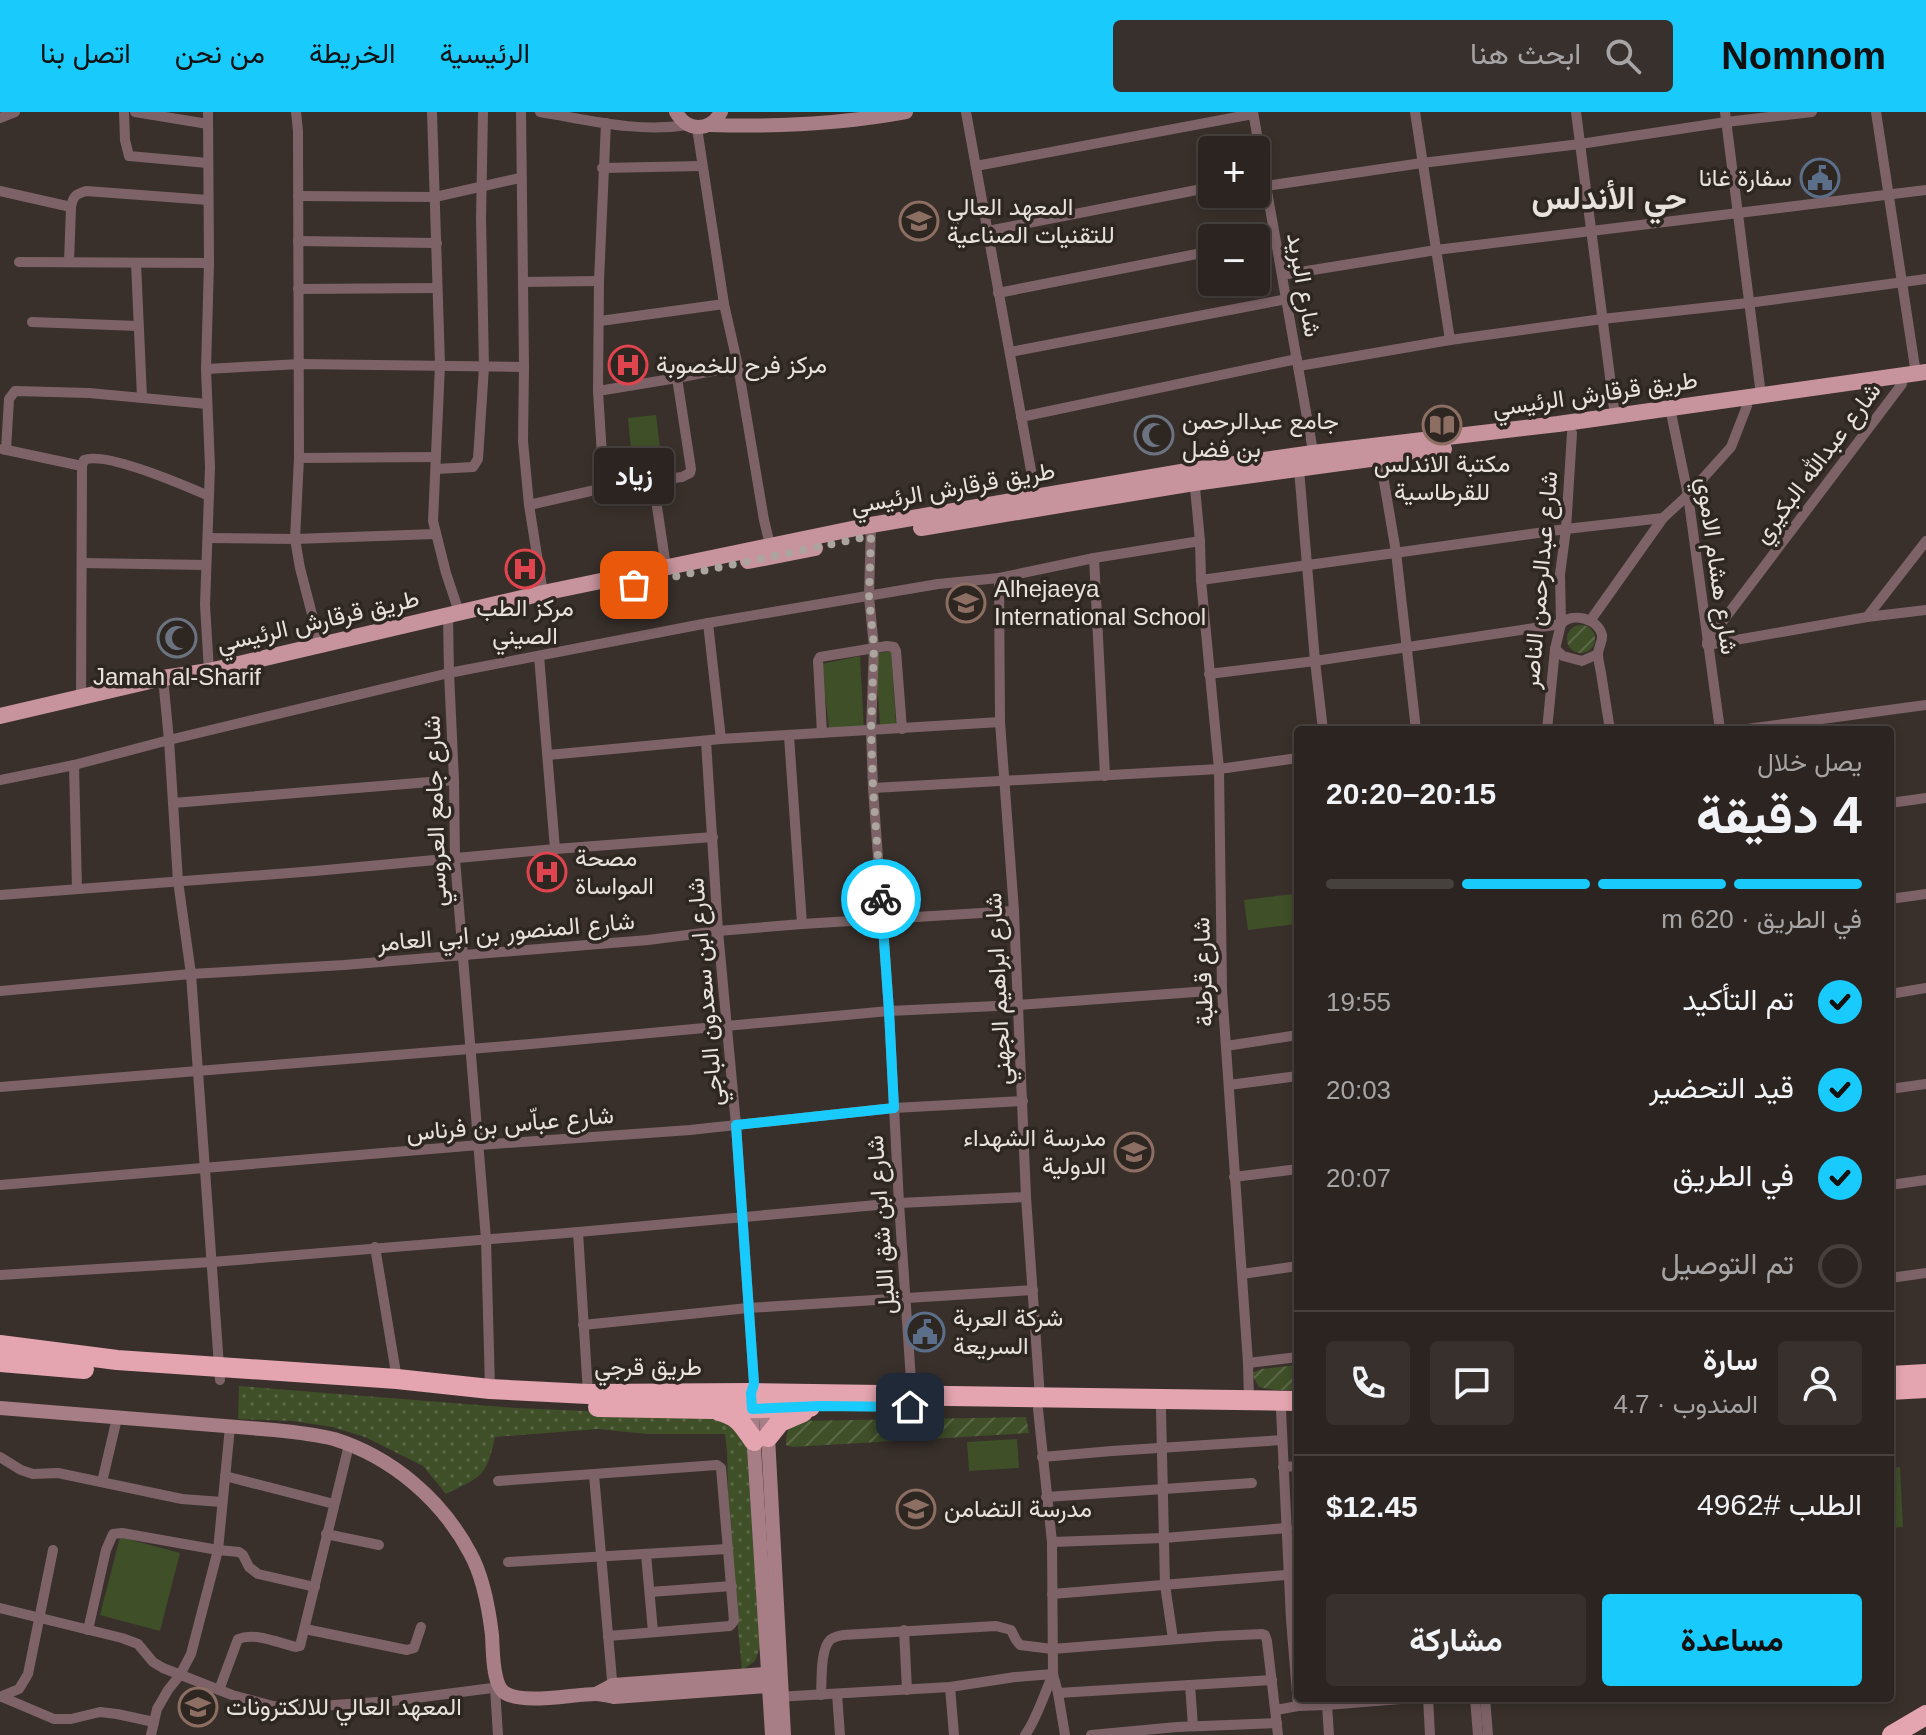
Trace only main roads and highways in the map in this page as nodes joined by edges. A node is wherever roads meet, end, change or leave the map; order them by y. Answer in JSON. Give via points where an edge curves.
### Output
{"nodes":[{"id":1,"x":1923,"y":375,"type":"edge"},
{"id":2,"x":1671,"y":412,"type":"junction"},
{"id":3,"x":1309,"y":462,"type":"junction"},
{"id":4,"x":1194,"y":476,"type":"junction"},
{"id":5,"x":871,"y":531,"type":"junction"},
{"id":6,"x":452,"y":617,"type":"junction"},
{"id":7,"x":164,"y":683,"type":"junction"},
{"id":8,"x":0,"y":716,"type":"edge"},
{"id":9,"x":0,"y":724,"type":"edge"},
{"id":10,"x":0,"y":1345,"type":"edge"},
{"id":11,"x":0,"y":1362,"type":"edge"},
{"id":12,"x":219,"y":1374,"type":"junction"},
{"id":13,"x":1926,"y":1374,"type":"edge"},
{"id":14,"x":1894,"y":1376,"type":"edge"},
{"id":15,"x":1926,"y":1388,"type":"edge"},
{"id":16,"x":1894,"y":1390,"type":"edge"},
{"id":17,"x":757,"y":1398,"type":"junction"},
{"id":18,"x":1039,"y":1404,"type":"junction"},
{"id":19,"x":820,"y":1406,"type":"junction"},
{"id":20,"x":1292,"y":1407,"type":"edge"},
{"id":21,"x":711,"y":1409,"type":"junction"},
{"id":22,"x":1926,"y":1715,"type":"edge"},
{"id":23,"x":1926,"y":1724,"type":"edge"},
{"id":24,"x":1892,"y":1735,"type":"edge"},
{"id":25,"x":1903,"y":1735,"type":"edge"}],
"edges":[{"from":1,"to":2,"type":"main road","name":"طريق قرقارش الرئيسي"},
{"from":1,"to":2,"type":"main road","name":"طريق قرقارش الرئيسي","via":[[1902,384]]},
{"from":2,"to":3,"type":"main road","name":"طريق قرقارش الرئيسي","via":[[1474,435]]},
{"from":2,"to":3,"type":"main road","name":"طريق قرقارش الرئيسي","via":[[1572,433]]},
{"from":3,"to":4,"type":"main road","name":"طريق قرقارش الرئيسي"},
{"from":4,"to":5,"type":"main road","name":"طريق قرقارش الرئيسي"},
{"from":4,"to":5,"type":"main road","name":"طريق قرقارش الرئيسي","via":[[1036,498]]},
{"from":5,"to":6,"type":"main road","name":"طريق قرقارش الرئيسي"},
{"from":5,"to":6,"type":"main road","name":"طريق قرقارش الرئيسي","via":[[770,545]]},
{"from":6,"to":7,"type":"main road","name":"طريق قرقارش الرئيسي"},
{"from":6,"to":7,"type":"main road","name":"طريق قرقارش الرئيسي","via":[[324,654]]},
{"from":7,"to":8,"type":"main road","name":"طريق قرقارش الرئيسي"},
{"from":7,"to":9,"type":"main road","name":"طريق قرقارش الرئيسي"},
{"from":10,"to":12,"type":"highway","name":"طريق قرجي"},
{"from":11,"to":12,"type":"highway","name":"طريق قرجي"},
{"from":12,"to":17,"type":"highway","name":"طريق قرجي"},
{"from":12,"to":21,"type":"highway","name":"طريق قرجي","via":[[528,1404]]},
{"from":13,"to":14,"type":"highway"},
{"from":15,"to":16,"type":"highway"},
{"from":17,"to":18,"type":"highway","name":"طريق قرجي","via":[[912,1395]]},
{"from":17,"to":19,"type":"highway","name":"طريق قرجي"},
{"from":17,"to":21,"type":"highway","name":"طريق قرجي"},
{"from":18,"to":19,"type":"highway","name":"طريق قرجي"},
{"from":18,"to":20,"type":"highway","name":"طريق قرجي","via":[[1161,1410]]},
{"from":18,"to":20,"type":"highway","name":"طريق قرجي","via":[[1249,1401]]},
{"from":19,"to":21,"type":"highway","via":[[785,1419],[761,1439],[736,1417]]},
{"from":22,"to":24,"type":"highway"},
{"from":23,"to":25,"type":"highway"}]}
